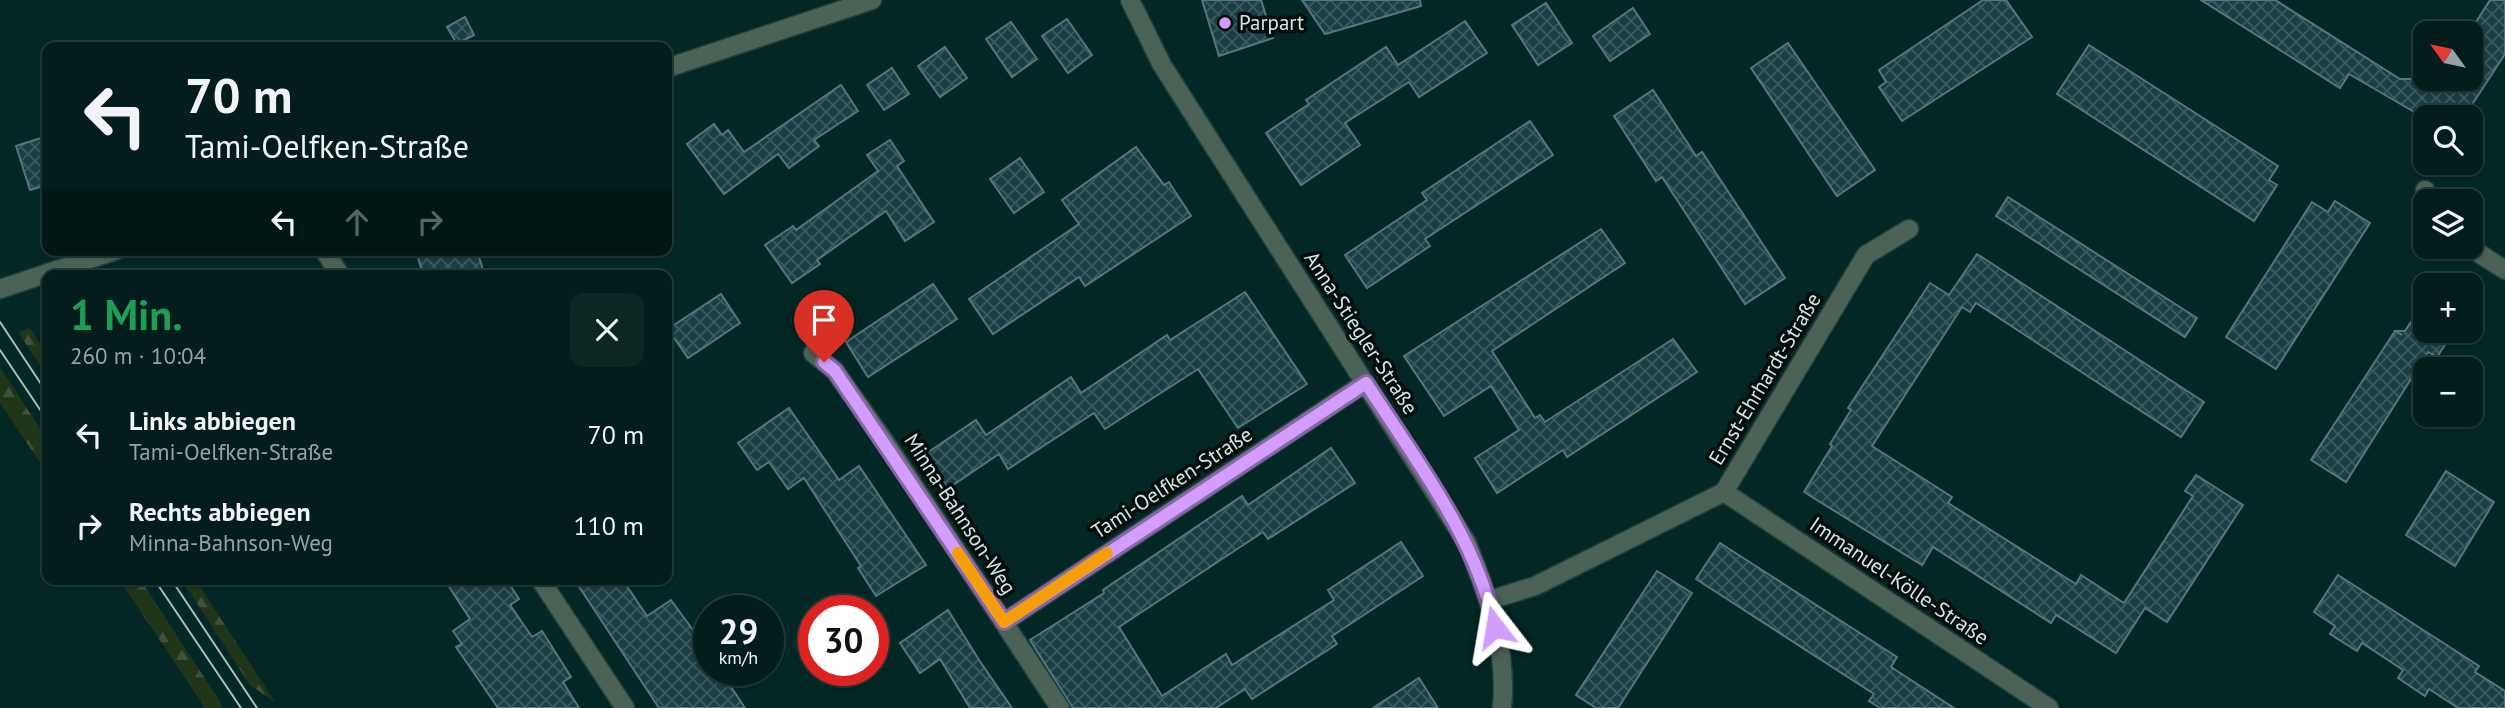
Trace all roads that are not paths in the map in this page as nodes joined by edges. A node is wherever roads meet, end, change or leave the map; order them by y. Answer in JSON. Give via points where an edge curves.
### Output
{"nodes":[{"id":1,"x":872,"y":0,"type":"edge"},
{"id":2,"x":1130,"y":0,"type":"edge"},
{"id":3,"x":672,"y":66,"type":"edge"},
{"id":4,"x":1909,"y":229,"type":"dead end"},
{"id":5,"x":99,"y":256,"type":"edge"},
{"id":6,"x":2483,"y":256,"type":"edge"},
{"id":7,"x":57,"y":270,"type":"edge"},
{"id":8,"x":2505,"y":270,"type":"edge"},
{"id":9,"x":42,"y":275,"type":"edge"},
{"id":10,"x":0,"y":289,"type":"edge"},
{"id":11,"x":813,"y":353,"type":"dead end"},
{"id":12,"x":1366,"y":383,"type":"junction"},
{"id":13,"x":1724,"y":492,"type":"junction"},
{"id":14,"x":544,"y":585,"type":"edge"},
{"id":15,"x":1489,"y":600,"type":"junction"},
{"id":16,"x":1004,"y":622,"type":"junction"},
{"id":17,"x":625,"y":708,"type":"edge"},
{"id":18,"x":1060,"y":708,"type":"edge"},
{"id":19,"x":1502,"y":708,"type":"edge"},
{"id":20,"x":2049,"y":708,"type":"edge"}],
"edges":[{"from":1,"to":3,"type":"street"},
{"from":2,"to":12,"type":"street","name":"Anna-Stiegler-Straße","via":[[1162,65]]},
{"from":4,"to":13,"type":"street","name":"Ernst-Ehrhardt-Straße","via":[[1866,255]]},
{"from":5,"to":7,"type":"street"},
{"from":6,"to":8,"type":"street"},
{"from":9,"to":10,"type":"street"},
{"from":11,"to":16,"type":"street","name":"Minna-Bahnson-Weg","via":[[842,381]]},
{"from":12,"to":15,"type":"street","name":"Anna-Stiegler-Straße","via":[[1466,543]]},
{"from":12,"to":16,"type":"street","name":"Tami-Oelfken-Straße"},
{"from":13,"to":15,"type":"street","name":"Ernst-Ehrhardt-Straße","via":[[1535,586]]},
{"from":13,"to":20,"type":"street","name":"Immanuel-Kölle-Straße"},
{"from":14,"to":17,"type":"street"},
{"from":15,"to":19,"type":"street","name":"Anna-Stiegler-Straße","via":[[1501,654]]},
{"from":16,"to":18,"type":"street","name":"Minna-Bahnson-Weg"}]}
